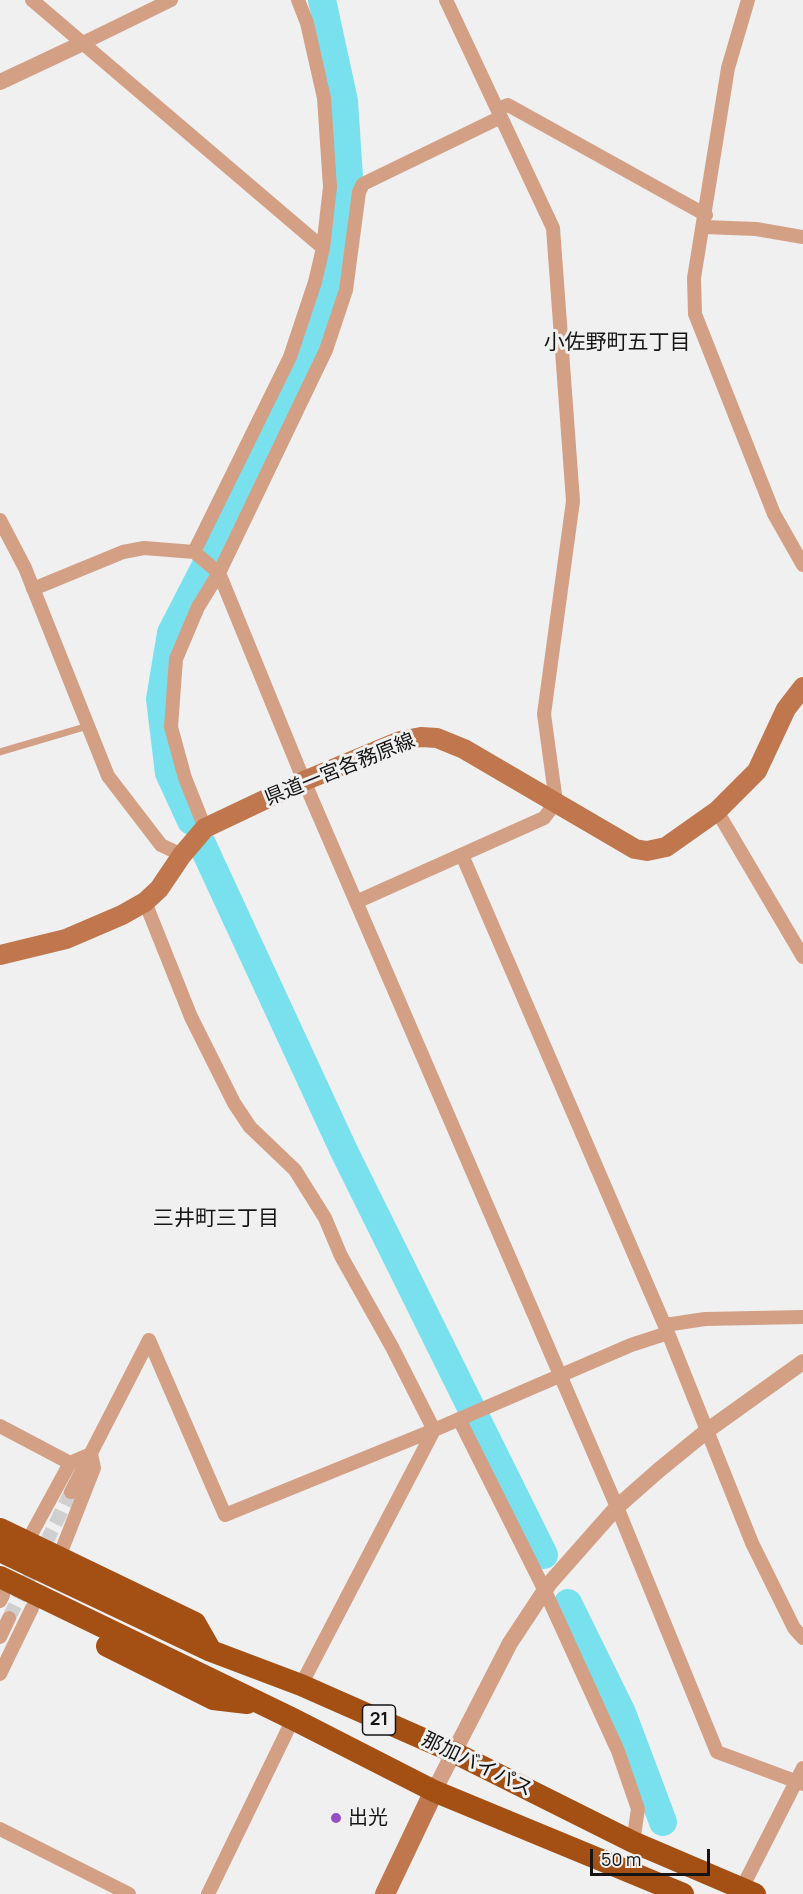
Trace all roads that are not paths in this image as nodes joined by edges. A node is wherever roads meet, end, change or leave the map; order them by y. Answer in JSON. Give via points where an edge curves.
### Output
{"nodes":[{"id":1,"x":32,"y":0,"type":"edge"},
{"id":2,"x":171,"y":0,"type":"edge"},
{"id":3,"x":298,"y":0,"type":"edge"},
{"id":4,"x":446,"y":0,"type":"edge"},
{"id":5,"x":748,"y":0,"type":"edge"},
{"id":6,"x":83,"y":42,"type":"junction"},
{"id":7,"x":0,"y":82,"type":"edge"},
{"id":8,"x":500,"y":113,"type":"junction"},
{"id":9,"x":705,"y":221,"type":"junction"},
{"id":10,"x":803,"y":237,"type":"edge"},
{"id":11,"x":323,"y":248,"type":"junction"},
{"id":12,"x":0,"y":520,"type":"edge"},
{"id":13,"x":197,"y":555,"type":"junction"},
{"id":14,"x":803,"y":566,"type":"edge"},
{"id":15,"x":217,"y":571,"type":"junction"},
{"id":16,"x":33,"y":589,"type":"junction"},
{"id":17,"x":803,"y":687,"type":"edge"},
{"id":18,"x":88,"y":726,"type":"junction"},
{"id":19,"x":0,"y":752,"type":"edge"},
{"id":20,"x":304,"y":781,"type":"junction"},
{"id":21,"x":556,"y":802,"type":"junction"},
{"id":22,"x":717,"y":810,"type":"junction"},
{"id":23,"x":205,"y":828,"type":"junction"},
{"id":24,"x":182,"y":855,"type":"junction"},
{"id":25,"x":462,"y":855,"type":"junction"},
{"id":26,"x":145,"y":902,"type":"junction"},
{"id":27,"x":356,"y":902,"type":"junction"},
{"id":28,"x":0,"y":956,"type":"edge"},
{"id":29,"x":803,"y":957,"type":"edge"},
{"id":30,"x":803,"y":1317,"type":"edge"},
{"id":31,"x":666,"y":1329,"type":"junction"},
{"id":32,"x":803,"y":1362,"type":"edge"},
{"id":33,"x":559,"y":1376,"type":"junction"},
{"id":34,"x":470,"y":1415,"type":"junction"},
{"id":35,"x":0,"y":1426,"type":"edge"},
{"id":36,"x":434,"y":1430,"type":"junction"},
{"id":37,"x":708,"y":1430,"type":"junction"},
{"id":38,"x":91,"y":1455,"type":"junction"},
{"id":39,"x":70,"y":1462,"type":"junction"},
{"id":40,"x":71,"y":1492,"type":"tunnel mouth"},
{"id":41,"x":617,"y":1507,"type":"junction"},
{"id":42,"x":0,"y":1529,"type":"edge"},
{"id":43,"x":27,"y":1542,"type":"junction"},
{"id":44,"x":0,"y":1551,"type":"edge"},
{"id":45,"x":59,"y":1557,"type":"junction"},
{"id":46,"x":545,"y":1590,"type":"junction"},
{"id":47,"x":1,"y":1592,"type":"edge"},
{"id":48,"x":32,"y":1608,"type":"junction"},
{"id":49,"x":9,"y":1618,"type":"tunnel mouth"},
{"id":50,"x":0,"y":1637,"type":"edge"},
{"id":51,"x":803,"y":1638,"type":"edge"},
{"id":52,"x":211,"y":1651,"type":"junction"},
{"id":53,"x":0,"y":1674,"type":"edge"},
{"id":54,"x":301,"y":1685,"type":"junction"},
{"id":55,"x":266,"y":1706,"type":"junction"},
{"id":56,"x":293,"y":1719,"type":"junction"},
{"id":57,"x":453,"y":1752,"type":"junction"},
{"id":58,"x":803,"y":1768,"type":"edge"},
{"id":59,"x":800,"y":1783,"type":"edge"},
{"id":60,"x":434,"y":1791,"type":"junction"},
{"id":61,"x":0,"y":1829,"type":"edge"},
{"id":62,"x":633,"y":1842,"type":"junction"},
{"id":63,"x":661,"y":1888,"type":"edge"},
{"id":64,"x":748,"y":1891,"type":"edge"},
{"id":65,"x":129,"y":1894,"type":"edge"},
{"id":66,"x":208,"y":1894,"type":"edge"},
{"id":67,"x":385,"y":1894,"type":"edge"},
{"id":68,"x":683,"y":1894,"type":"edge"}],
"edges":[{"from":1,"to":6,"type":"street"},
{"from":2,"to":6,"type":"street"},
{"from":3,"to":11,"type":"street","via":[[324,98],[330,187]]},
{"from":4,"to":8,"type":"street"},
{"from":5,"to":9,"type":"street","via":[[728,68]]},
{"from":6,"to":7,"type":"street"},
{"from":6,"to":11,"type":"street"},
{"from":8,"to":9,"type":"street","via":[[508,105]]},
{"from":8,"to":15,"type":"street","via":[[363,184],[346,290],[326,350]]},
{"from":8,"to":21,"type":"street","via":[[554,228],[573,501],[544,714]]},
{"from":9,"to":10,"type":"street"},
{"from":9,"to":14,"type":"street","via":[[694,278],[695,314],[774,514]]},
{"from":11,"to":13,"type":"street","via":[[290,357]]},
{"from":12,"to":16,"type":"street"},
{"from":13,"to":15,"type":"street"},
{"from":13,"to":16,"type":"street","via":[[144,548],[123,552]]},
{"from":15,"to":20,"type":"street"},
{"from":15,"to":23,"type":"street","via":[[176,659],[171,727],[185,778]]},
{"from":16,"to":18,"type":"street"},
{"from":17,"to":22,"type":"main road","name":"県道一宮各務原線","via":[[786,709],[757,771]]},
{"from":18,"to":19,"type":"lane"},
{"from":18,"to":24,"type":"street","via":[[108,777],[161,845]]},
{"from":20,"to":21,"type":"main road","name":"県道一宮各務原線","via":[[400,741],[437,738],[464,749]]},
{"from":20,"to":23,"type":"main road","name":"県道一宮各務原線"},
{"from":20,"to":27,"type":"street"},
{"from":21,"to":22,"type":"main road","name":"県道一宮各務原線","via":[[635,849],[647,851],[666,847]]},
{"from":21,"to":25,"type":"street","via":[[543,818]]},
{"from":22,"to":29,"type":"street"},
{"from":23,"to":24,"type":"main road","name":"県道一宮各務原線"},
{"from":24,"to":26,"type":"main road","name":"県道一宮各務原線"},
{"from":25,"to":27,"type":"street"},
{"from":25,"to":31,"type":"street"},
{"from":26,"to":28,"type":"main road","name":"県道一宮各務原線","via":[[66,939]]},
{"from":26,"to":36,"type":"street","via":[[192,1017],[234,1103],[250,1127],[295,1170],[325,1218],[341,1256]]},
{"from":27,"to":33,"type":"street"},
{"from":30,"to":31,"type":"street","via":[[705,1319]]},
{"from":31,"to":33,"type":"street"},
{"from":31,"to":37,"type":"street"},
{"from":32,"to":37,"type":"street"},
{"from":33,"to":34,"type":"street"},
{"from":33,"to":41,"type":"street"},
{"from":34,"to":36,"type":"street"},
{"from":34,"to":46,"type":"street"},
{"from":35,"to":39,"type":"street"},
{"from":36,"to":38,"type":"street","via":[[225,1515],[149,1340]]},
{"from":36,"to":54,"type":"street"},
{"from":37,"to":41,"type":"street"},
{"from":37,"to":51,"type":"street","via":[[752,1543],[794,1628]]},
{"from":38,"to":39,"type":"street"},
{"from":38,"to":40,"type":"street"},
{"from":38,"to":45,"type":"street","via":[[94,1468]]},
{"from":39,"to":43,"type":"street"},
{"from":41,"to":46,"type":"street"},
{"from":41,"to":59,"type":"street","via":[[717,1752]]},
{"from":42,"to":43,"type":"highway"},
{"from":43,"to":45,"type":"highway"},
{"from":44,"to":52,"type":"highway","name":"那加バイパス","number":"21"},
{"from":45,"to":52,"type":"highway","via":[[195,1623]]},
{"from":46,"to":57,"type":"street","via":[[510,1643]]},
{"from":46,"to":62,"type":"street","via":[[618,1751],[638,1809]]},
{"from":47,"to":48,"type":"highway"},
{"from":47,"to":55,"type":"highway","name":"那加バイパス","number":"21"},
{"from":48,"to":53,"type":"street"},
{"from":48,"to":55,"type":"highway","via":[[213,1700]]},
{"from":49,"to":50,"type":"street"},
{"from":52,"to":54,"type":"highway","name":"那加バイパス","number":"21"},
{"from":54,"to":57,"type":"highway","name":"那加バイパス","number":"21"},
{"from":55,"to":56,"type":"highway","name":"那加バイパス","number":"21"},
{"from":56,"to":60,"type":"highway","name":"那加バイパス","number":"21"},
{"from":56,"to":66,"type":"street"},
{"from":57,"to":60,"type":"street"},
{"from":57,"to":62,"type":"highway","name":"那加バイパス","number":"21"},
{"from":58,"to":59,"type":"street"},
{"from":59,"to":64,"type":"street"},
{"from":60,"to":63,"type":"highway","name":"那加バイパス","number":"21"},
{"from":60,"to":67,"type":"main road"},
{"from":61,"to":65,"type":"street"},
{"from":62,"to":64,"type":"highway","name":"那加バイパス","number":"21"},
{"from":63,"to":68,"type":"highway","name":"那加バイパス","number":"21"}]}
